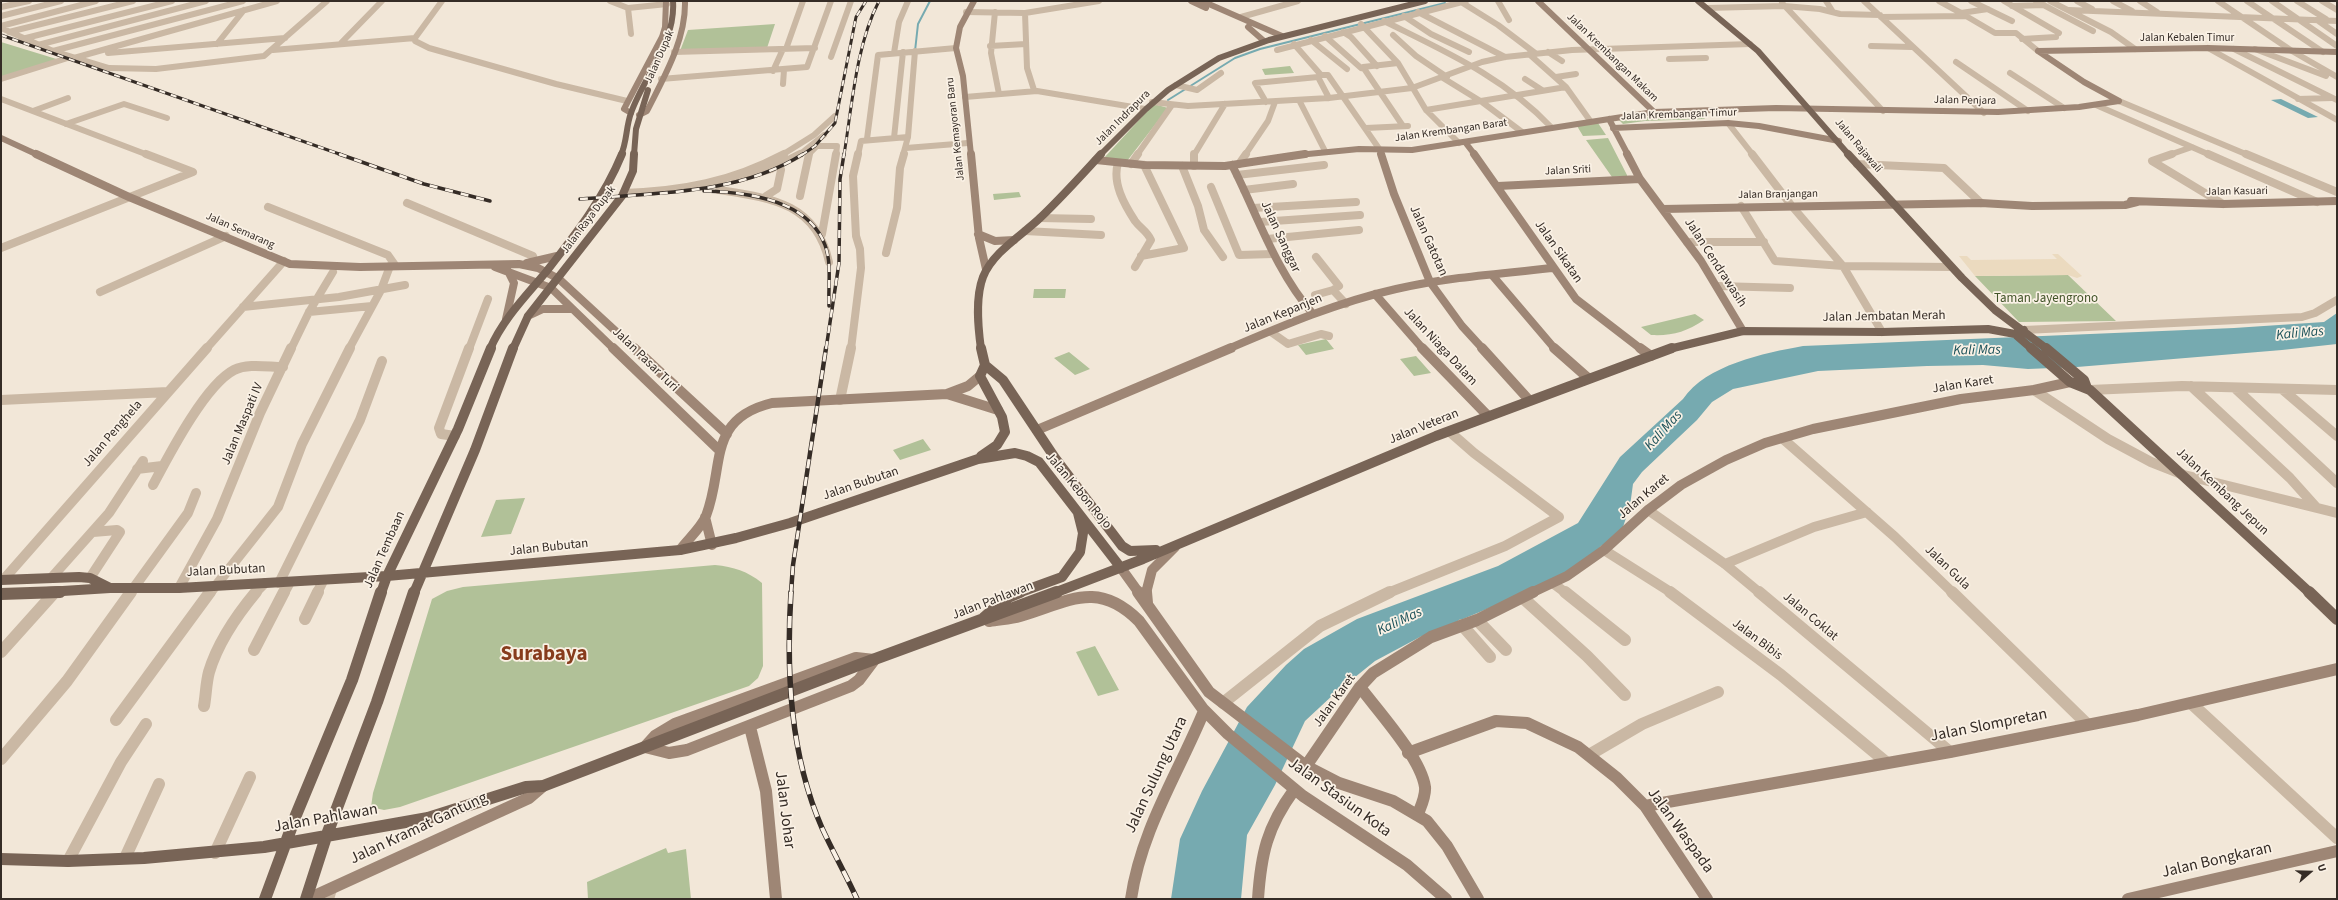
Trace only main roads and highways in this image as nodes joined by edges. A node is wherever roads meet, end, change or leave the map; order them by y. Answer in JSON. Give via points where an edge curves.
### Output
{"nodes":[{"id":1,"x":680,"y":1,"type":"edge"},
{"id":2,"x":1425,"y":1,"type":"edge"},
{"id":3,"x":1698,"y":1,"type":"edge"},
{"id":4,"x":669,"y":2,"type":"edge"},
{"id":5,"x":634,"y":166,"type":"junction"},
{"id":6,"x":617,"y":168,"type":"junction"},
{"id":7,"x":536,"y":281,"type":"joint"},
{"id":8,"x":1995,"y":310,"type":"junction"},
{"id":9,"x":1988,"y":329,"type":"junction"},
{"id":10,"x":1743,"y":331,"type":"joint"},
{"id":11,"x":2021,"y":334,"type":"junction"},
{"id":12,"x":985,"y":365,"type":"junction"},
{"id":13,"x":2088,"y":389,"type":"junction"},
{"id":14,"x":976,"y":459,"type":"junction"},
{"id":15,"x":1077,"y":509,"type":"junction"},
{"id":16,"x":1173,"y":546,"type":"junction"},
{"id":17,"x":1121,"y":568,"type":"junction"},
{"id":18,"x":421,"y":574,"type":"junction"},
{"id":19,"x":387,"y":576,"type":"junction"},
{"id":20,"x":3,"y":580,"type":"edge"},
{"id":21,"x":110,"y":588,"type":"junction"},
{"id":22,"x":4,"y":596,"type":"edge"},
{"id":23,"x":2337,"y":619,"type":"edge"},
{"id":24,"x":979,"y":622,"type":"junction"},
{"id":25,"x":326,"y":836,"type":"junction"},
{"id":26,"x":284,"y":844,"type":"junction"},
{"id":27,"x":1,"y":859,"type":"edge"},
{"id":28,"x":265,"y":899,"type":"edge"},
{"id":29,"x":307,"y":899,"type":"edge"}],
"edges":[{"from":1,"to":5,"type":"main road","name":"Jalan Raya Dupak","via":[[681,15],[674,35],[639,115]]},
{"from":2,"to":12,"type":"main road","name":"Jalan Indrapura","via":[[1359,23],[1264,41],[1220,58],[1152,102],[1040,218],[986,269],[978,333]]},
{"from":3,"to":8,"type":"main road","name":"Jalan Rajawali","via":[[1750,44],[1839,141],[1893,205]]},
{"from":4,"to":6,"type":"main road","name":"Jalan Raya Dupak","via":[[674,15],[649,66],[631,113]]},
{"from":5,"to":6,"type":"main road"},
{"from":5,"to":18,"type":"main road","name":"Jalan Raya Dupak","via":[[624,193],[528,316],[508,359],[475,450]]},
{"from":6,"to":7,"type":"main road","name":"Jalan Raya Dupak","via":[[602,197],[546,272]]},
{"from":7,"to":19,"type":"main road","name":"Jalan Tembaan","via":[[506,319],[480,373],[455,436]]},
{"from":8,"to":9,"type":"main road","via":[[1998,322]]},
{"from":8,"to":11,"type":"main road","name":"Jalan Rajawali"},
{"from":9,"to":10,"type":"main road","name":"Jalan Jembatan Merah","via":[[1882,332]]},
{"from":9,"to":11,"type":"main road","name":"Jalan Jembatan Merah"},
{"from":10,"to":16,"type":"main road","name":"Jalan Veteran","via":[[1678,346],[1529,400]]},
{"from":11,"to":13,"type":"main road","name":"Jalan Kembang Jepun","via":[[2069,367],[2084,380]]},
{"from":11,"to":13,"type":"main road","name":"Jalan Kembang Jepun","via":[[2070,382]]},
{"from":12,"to":14,"type":"main road","via":[[980,376],[1005,425],[1003,438],[996,446]]},
{"from":12,"to":16,"type":"main road","name":"Jalan Kebon Rojo","via":[[1003,380],[1122,546],[1136,552]]},
{"from":13,"to":23,"type":"main road","name":"Jalan Kembang Jepun"},
{"from":14,"to":15,"type":"main road","name":"Jalan Kebon Rojo","via":[[1014,453],[1028,456],[1039,462]]},
{"from":14,"to":18,"type":"main road","name":"Jalan Bubutan","via":[[779,528],[712,545]]},
{"from":15,"to":17,"type":"main road","name":"Jalan Kebon Rojo"},
{"from":15,"to":24,"type":"main road","via":[[1083,534],[1080,552],[1062,577],[1008,597]]},
{"from":16,"to":17,"type":"main road","name":"Jalan Veteran"},
{"from":17,"to":24,"type":"main road","name":"Jalan Pahlawan"},
{"from":18,"to":19,"type":"main road","name":"Jalan Bubutan"},
{"from":18,"to":25,"type":"main road","via":[[377,702]]},
{"from":19,"to":21,"type":"main road","name":"Jalan Bubutan","via":[[179,588]]},
{"from":19,"to":26,"type":"main road","name":"Jalan Tembaan","via":[[352,680]]},
{"from":20,"to":21,"type":"main road","name":"Jalan Bubutan","via":[[53,576],[90,578]]},
{"from":21,"to":22,"type":"main road","name":"Jalan Bubutan"},
{"from":24,"to":25,"type":"main road","name":"Jalan Pahlawan","via":[[543,786],[526,787],[428,818]]},
{"from":25,"to":26,"type":"main road","name":"Jalan Pahlawan"},
{"from":25,"to":29,"type":"main road"},
{"from":26,"to":27,"type":"main road","name":"Jalan Pahlawan","via":[[215,853],[125,858],[68,861]]},
{"from":26,"to":28,"type":"main road","name":"Jalan Tembaan"}]}
